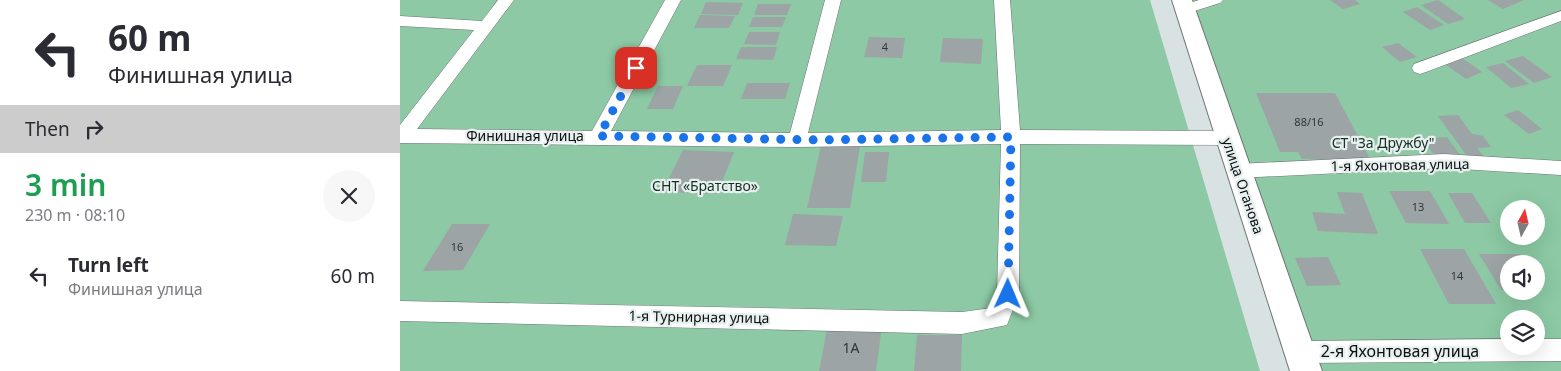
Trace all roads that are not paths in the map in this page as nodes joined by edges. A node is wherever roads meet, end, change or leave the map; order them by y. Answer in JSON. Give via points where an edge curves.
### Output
{"nodes":[{"id":1,"x":506,"y":0,"type":"edge"},
{"id":2,"x":673,"y":0,"type":"edge"},
{"id":3,"x":833,"y":0,"type":"edge"},
{"id":4,"x":1002,"y":0,"type":"edge"},
{"id":5,"x":1215,"y":0,"type":"edge"},
{"id":6,"x":1183,"y":4,"type":"edge"},
{"id":7,"x":1561,"y":16,"type":"edge"},
{"id":8,"x":400,"y":21,"type":"edge"},
{"id":9,"x":485,"y":26,"type":"junction"},
{"id":10,"x":1420,"y":68,"type":"dead end"},
{"id":11,"x":401,"y":136,"type":"edge"},
{"id":12,"x":599,"y":136,"type":"junction"},
{"id":13,"x":1011,"y":137,"type":"junction"},
{"id":14,"x":1227,"y":138,"type":"junction"},
{"id":15,"x":797,"y":140,"type":"junction"},
{"id":16,"x":1561,"y":168,"type":"edge"},
{"id":17,"x":1238,"y":171,"type":"junction"},
{"id":18,"x":400,"y":311,"type":"edge"},
{"id":19,"x":1561,"y":350,"type":"edge"},
{"id":20,"x":1303,"y":362,"type":"edge"}],
"edges":[{"from":1,"to":9,"type":"street"},
{"from":2,"to":12,"type":"street"},
{"from":3,"to":15,"type":"street"},
{"from":4,"to":13,"type":"street"},
{"from":5,"to":6,"type":"street"},
{"from":6,"to":14,"type":"main road","name":"улица Оганова"},
{"from":7,"to":10,"type":"street"},
{"from":8,"to":9,"type":"street"},
{"from":9,"to":11,"type":"street"},
{"from":11,"to":12,"type":"street","name":"Финишная улица"},
{"from":12,"to":15,"type":"street","name":"Финишная улица"},
{"from":13,"to":14,"type":"street","name":"Финишная улица"},
{"from":13,"to":15,"type":"street","name":"Финишная улица"},
{"from":13,"to":18,"type":"street","name":"1-я Турнирная улица","via":[[1008,294],[999,317],[962,323]]},
{"from":14,"to":17,"type":"main road","name":"улица Оганова"},
{"from":16,"to":17,"type":"street","name":"1-я Яхонтовая улица","via":[[1444,161]]},
{"from":17,"to":20,"type":"main road","name":"улица Оганова"},
{"from":19,"to":20,"type":"street","name":"2-я Яхонтовая улица"}]}
